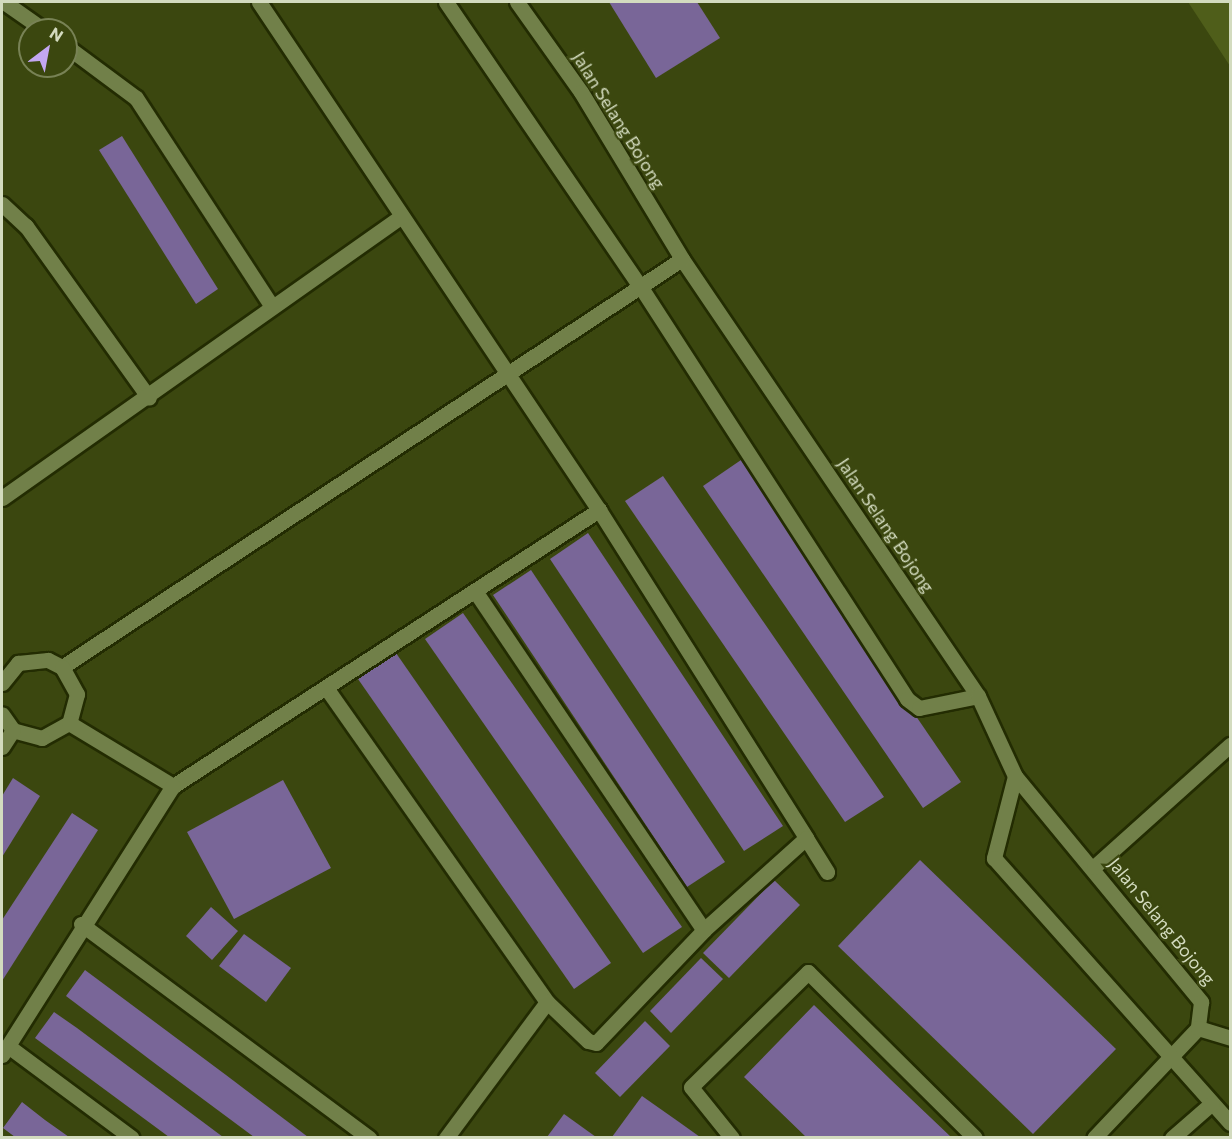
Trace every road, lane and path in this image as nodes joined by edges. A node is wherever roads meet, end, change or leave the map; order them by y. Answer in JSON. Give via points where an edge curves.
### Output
{"nodes":[{"id":1,"x":4,"y":2,"type":"edge"},
{"id":2,"x":259,"y":2,"type":"edge"},
{"id":3,"x":446,"y":2,"type":"edge"},
{"id":4,"x":517,"y":2,"type":"edge"},
{"id":5,"x":27,"y":18,"type":"edge"},
{"id":6,"x":78,"y":55,"type":"edge"},
{"id":7,"x":2,"y":204,"type":"edge"},
{"id":8,"x":402,"y":216,"type":"junction"},
{"id":9,"x":682,"y":259,"type":"junction"},
{"id":10,"x":642,"y":289,"type":"junction"},
{"id":11,"x":272,"y":307,"type":"junction"},
{"id":12,"x":509,"y":378,"type":"junction"},
{"id":13,"x":149,"y":398,"type":"junction"},
{"id":14,"x":2,"y":498,"type":"edge"},
{"id":15,"x":599,"y":510,"type":"junction"},
{"id":16,"x":475,"y":591,"type":"junction"},
{"id":17,"x":62,"y":667,"type":"junction"},
{"id":18,"x":2,"y":682,"type":"edge"},
{"id":19,"x":326,"y":688,"type":"junction"},
{"id":20,"x":978,"y":696,"type":"junction"},
{"id":21,"x":2,"y":714,"type":"edge"},
{"id":22,"x":69,"y":723,"type":"junction"},
{"id":23,"x":13,"y":730,"type":"junction"},
{"id":24,"x":1230,"y":745,"type":"edge"},
{"id":25,"x":2,"y":747,"type":"edge"},
{"id":26,"x":1015,"y":776,"type":"junction"},
{"id":27,"x":173,"y":786,"type":"junction"},
{"id":28,"x":806,"y":838,"type":"junction"},
{"id":29,"x":1094,"y":867,"type":"junction"},
{"id":30,"x":827,"y":872,"type":"dead end"},
{"id":31,"x":81,"y":924,"type":"junction"},
{"id":32,"x":704,"y":930,"type":"junction"},
{"id":33,"x":546,"y":1002,"type":"junction"},
{"id":34,"x":1198,"y":1028,"type":"junction"},
{"id":35,"x":1230,"y":1038,"type":"edge"},
{"id":36,"x":5,"y":1050,"type":"edge"},
{"id":37,"x":1176,"y":1063,"type":"junction"},
{"id":38,"x":1208,"y":1098,"type":"junction"},
{"id":39,"x":1230,"y":1123,"type":"edge"},
{"id":40,"x":132,"y":1137,"type":"edge"},
{"id":41,"x":369,"y":1137,"type":"edge"},
{"id":42,"x":446,"y":1137,"type":"edge"},
{"id":43,"x":732,"y":1137,"type":"edge"},
{"id":44,"x":975,"y":1137,"type":"edge"},
{"id":45,"x":1094,"y":1137,"type":"edge"},
{"id":46,"x":1172,"y":1137,"type":"edge"}],
"edges":[{"from":1,"to":5,"type":"street"},
{"from":2,"to":8,"type":"street"},
{"from":3,"to":10,"type":"street"},
{"from":4,"to":9,"type":"street","name":"Jalan Selang Bojong","via":[[581,92]]},
{"from":6,"to":11,"type":"street","via":[[136,98]]},
{"from":7,"to":13,"type":"street","via":[[26,226]]},
{"from":8,"to":11,"type":"street"},
{"from":8,"to":12,"type":"street"},
{"from":9,"to":10,"type":"street"},
{"from":9,"to":20,"type":"street","name":"Jalan Selang Bojong"},
{"from":10,"to":12,"type":"street"},
{"from":10,"to":20,"type":"street","via":[[908,699],[919,708]]},
{"from":11,"to":13,"type":"street"},
{"from":12,"to":15,"type":"street"},
{"from":12,"to":17,"type":"street"},
{"from":13,"to":14,"type":"street"},
{"from":15,"to":16,"type":"street"},
{"from":15,"to":28,"type":"street"},
{"from":16,"to":19,"type":"street"},
{"from":16,"to":32,"type":"street"},
{"from":17,"to":18,"type":"street","via":[[33,658],[18,663]]},
{"from":17,"to":22,"type":"street","via":[[77,694]]},
{"from":19,"to":27,"type":"street"},
{"from":19,"to":33,"type":"street"},
{"from":20,"to":26,"type":"street","name":"Jalan Selang Bojong"},
{"from":21,"to":23,"type":"street"},
{"from":22,"to":23,"type":"street","via":[[42,738]]},
{"from":22,"to":27,"type":"street"},
{"from":23,"to":25,"type":"street"},
{"from":24,"to":29,"type":"street"},
{"from":26,"to":29,"type":"street","name":"Jalan Selang Bojong"},
{"from":26,"to":37,"type":"street","via":[[994,858]]},
{"from":27,"to":31,"type":"street"},
{"from":28,"to":30,"type":"street"},
{"from":28,"to":32,"type":"street"},
{"from":29,"to":34,"type":"street","name":"Jalan Selang Bojong","via":[[1201,1002]]},
{"from":31,"to":36,"type":"street"},
{"from":31,"to":41,"type":"street"},
{"from":32,"to":33,"type":"street","via":[[596,1042],[580,1037]]},
{"from":33,"to":42,"type":"street"},
{"from":34,"to":35,"type":"street"},
{"from":34,"to":37,"type":"street"},
{"from":36,"to":40,"type":"street"},
{"from":37,"to":38,"type":"street"},
{"from":37,"to":45,"type":"street"},
{"from":38,"to":39,"type":"street"},
{"from":38,"to":46,"type":"street"},
{"from":43,"to":44,"type":"street","via":[[691,1088],[808,972]]}]}
